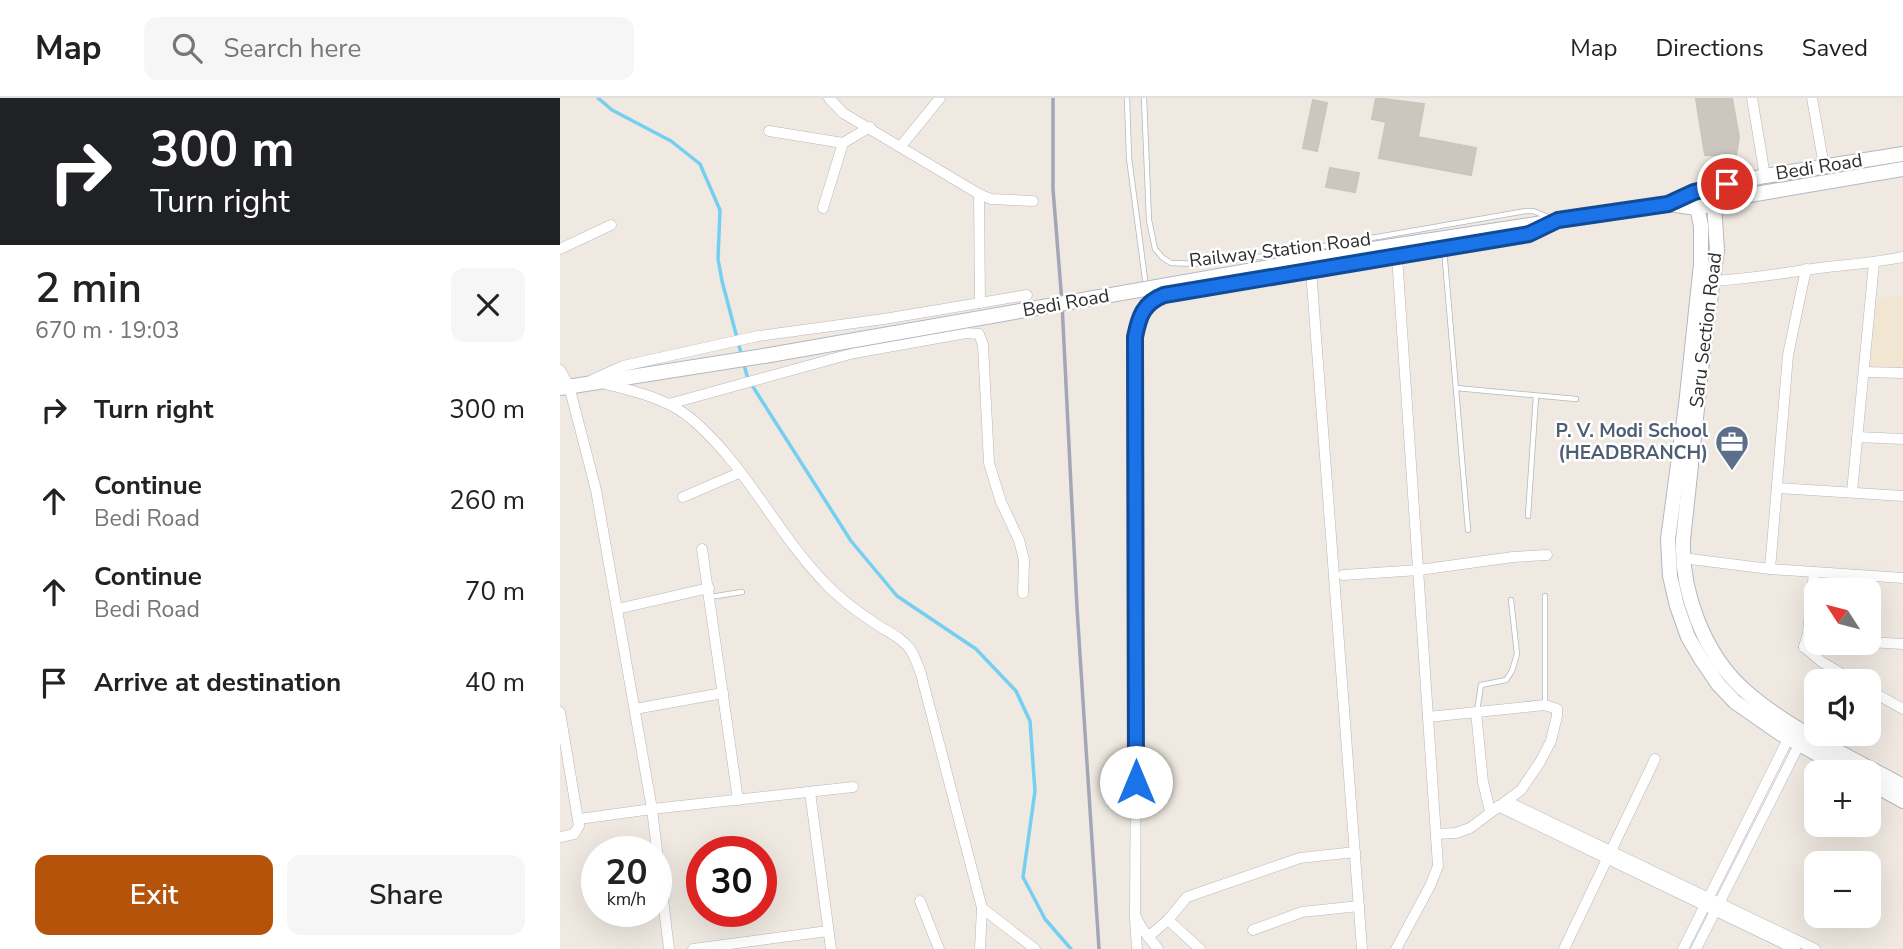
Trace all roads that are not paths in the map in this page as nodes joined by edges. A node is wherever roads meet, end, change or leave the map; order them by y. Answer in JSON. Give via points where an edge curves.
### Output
{"nodes":[{"id":1,"x":829,"y":98,"type":"edge"},
{"id":2,"x":940,"y":98,"type":"edge"},
{"id":3,"x":1128,"y":98,"type":"edge"},
{"id":4,"x":1144,"y":98,"type":"edge"},
{"id":5,"x":1752,"y":98,"type":"edge"},
{"id":6,"x":1812,"y":98,"type":"edge"},
{"id":7,"x":870,"y":127,"type":"junction"},
{"id":8,"x":769,"y":131,"type":"dead end"},
{"id":9,"x":843,"y":143,"type":"junction"},
{"id":10,"x":901,"y":146,"type":"junction"},
{"id":11,"x":1903,"y":154,"type":"edge"},
{"id":12,"x":1824,"y":166,"type":"junction"},
{"id":13,"x":1903,"y":169,"type":"edge"},
{"id":14,"x":1765,"y":176,"type":"junction"},
{"id":15,"x":1713,"y":188,"type":"junction"},
{"id":16,"x":1694,"y":192,"type":"junction"},
{"id":17,"x":979,"y":194,"type":"junction"},
{"id":18,"x":1033,"y":201,"type":"dead end"},
{"id":19,"x":1714,"y":203,"type":"junction"},
{"id":20,"x":1668,"y":204,"type":"junction"},
{"id":21,"x":822,"y":208,"type":"dead end"},
{"id":22,"x":1697,"y":208,"type":"junction"},
{"id":23,"x":1558,"y":220,"type":"junction"},
{"id":24,"x":611,"y":225,"type":"dead end"},
{"id":25,"x":1444,"y":248,"type":"junction"},
{"id":26,"x":560,"y":249,"type":"edge"},
{"id":27,"x":1397,"y":256,"type":"junction"},
{"id":28,"x":1903,"y":257,"type":"edge"},
{"id":29,"x":1874,"y":263,"type":"junction"},
{"id":30,"x":1807,"y":269,"type":"junction"},
{"id":31,"x":1311,"y":270,"type":"junction"},
{"id":32,"x":1712,"y":281,"type":"junction"},
{"id":33,"x":1027,"y":295,"type":"dead end"},
{"id":34,"x":980,"y":303,"type":"junction"},
{"id":35,"x":1148,"y":303,"type":"junction"},
{"id":36,"x":560,"y":370,"type":"edge"},
{"id":37,"x":1864,"y":372,"type":"junction"},
{"id":38,"x":1903,"y":373,"type":"edge"},
{"id":39,"x":592,"y":383,"type":"junction"},
{"id":40,"x":564,"y":387,"type":"edge"},
{"id":41,"x":1456,"y":388,"type":"junction"},
{"id":42,"x":1536,"y":396,"type":"junction"},
{"id":43,"x":1576,"y":399,"type":"dead end"},
{"id":44,"x":669,"y":404,"type":"junction"},
{"id":45,"x":1857,"y":437,"type":"junction"},
{"id":46,"x":1903,"y":439,"type":"edge"},
{"id":47,"x":739,"y":473,"type":"junction"},
{"id":48,"x":1778,"y":488,"type":"junction"},
{"id":49,"x":1852,"y":492,"type":"junction"},
{"id":50,"x":1903,"y":496,"type":"edge"},
{"id":51,"x":683,"y":497,"type":"dead end"},
{"id":52,"x":1528,"y":516,"type":"dead end"},
{"id":53,"x":1468,"y":530,"type":"dead end"},
{"id":54,"x":702,"y":549,"type":"dead end"},
{"id":55,"x":1547,"y":555,"type":"dead end"},
{"id":56,"x":1682,"y":558,"type":"junction"},
{"id":57,"x":1770,"y":569,"type":"junction"},
{"id":58,"x":1419,"y":570,"type":"junction"},
{"id":59,"x":1814,"y":572,"type":"junction"},
{"id":60,"x":1343,"y":575,"type":"dead end"},
{"id":61,"x":1813,"y":578,"type":"edge"},
{"id":62,"x":1903,"y":578,"type":"edge"},
{"id":63,"x":710,"y":592,"type":"junction"},
{"id":64,"x":741,"y":592,"type":"dead end"},
{"id":65,"x":1023,"y":593,"type":"dead end"},
{"id":66,"x":1545,"y":596,"type":"dead end"},
{"id":67,"x":1511,"y":600,"type":"dead end"},
{"id":68,"x":617,"y":609,"type":"junction"},
{"id":69,"x":1881,"y":643,"type":"edge"},
{"id":70,"x":1903,"y":644,"type":"edge"},
{"id":71,"x":1812,"y":655,"type":"edge"},
{"id":72,"x":1834,"y":669,"type":"edge"},
{"id":73,"x":723,"y":693,"type":"junction"},
{"id":74,"x":1881,"y":697,"type":"edge"},
{"id":75,"x":1549,"y":706,"type":"junction"},
{"id":76,"x":1567,"y":707,"type":"dead end"},
{"id":77,"x":635,"y":709,"type":"junction"},
{"id":78,"x":1903,"y":709,"type":"edge"},
{"id":79,"x":560,"y":712,"type":"edge"},
{"id":80,"x":1476,"y":712,"type":"junction"},
{"id":81,"x":1428,"y":717,"type":"junction"},
{"id":82,"x":1797,"y":735,"type":"junction"},
{"id":83,"x":562,"y":737,"type":"edge"},
{"id":84,"x":1655,"y":759,"type":"dead end"},
{"id":85,"x":1833,"y":760,"type":"edge"},
{"id":86,"x":1903,"y":786,"type":"edge"},
{"id":87,"x":853,"y":787,"type":"dead end"},
{"id":88,"x":1881,"y":789,"type":"edge"},
{"id":89,"x":810,"y":792,"type":"junction"},
{"id":90,"x":738,"y":800,"type":"junction"},
{"id":91,"x":1903,"y":801,"type":"edge"},
{"id":92,"x":1498,"y":806,"type":"junction"},
{"id":93,"x":652,"y":809,"type":"junction"},
{"id":94,"x":579,"y":819,"type":"junction"},
{"id":95,"x":1436,"y":834,"type":"junction"},
{"id":96,"x":560,"y":836,"type":"edge"},
{"id":97,"x":1355,"y":852,"type":"junction"},
{"id":98,"x":1610,"y":856,"type":"junction"},
{"id":99,"x":920,"y":901,"type":"dead end"},
{"id":100,"x":1711,"y":904,"type":"junction"},
{"id":101,"x":1359,"y":906,"type":"junction"},
{"id":102,"x":982,"y":908,"type":"junction"},
{"id":103,"x":1135,"y":915,"type":"junction"},
{"id":104,"x":1168,"y":920,"type":"junction"},
{"id":105,"x":1252,"y":930,"type":"dead end"},
{"id":106,"x":828,"y":931,"type":"junction"},
{"id":107,"x":1149,"y":937,"type":"junction"},
{"id":108,"x":750,"y":945,"type":"edge"},
{"id":109,"x":1397,"y":946,"type":"edge"},
{"id":110,"x":1796,"y":947,"type":"edge"},
{"id":111,"x":668,"y":949,"type":"edge"},
{"id":112,"x":693,"y":949,"type":"edge"},
{"id":113,"x":831,"y":949,"type":"edge"},
{"id":114,"x":939,"y":949,"type":"edge"},
{"id":115,"x":980,"y":949,"type":"edge"},
{"id":116,"x":1035,"y":949,"type":"edge"},
{"id":117,"x":1136,"y":949,"type":"edge"},
{"id":118,"x":1158,"y":949,"type":"edge"},
{"id":119,"x":1200,"y":949,"type":"edge"},
{"id":120,"x":1362,"y":949,"type":"edge"},
{"id":121,"x":1408,"y":949,"type":"edge"},
{"id":122,"x":1564,"y":949,"type":"edge"},
{"id":123,"x":1683,"y":949,"type":"edge"},
{"id":124,"x":1696,"y":949,"type":"edge"},
{"id":125,"x":1815,"y":949,"type":"edge"}],
"edges":[{"from":1,"to":7,"type":"street","via":[[843,113]]},
{"from":2,"to":10,"type":"street"},
{"from":3,"to":35,"type":"lane","via":[[1129,158]]},
{"from":4,"to":23,"type":"lane","name":"Railway Station Road","via":[[1149,220],[1155,249],[1171,263],[1274,255],[1526,211]]},
{"from":5,"to":14,"type":"street"},
{"from":6,"to":12,"type":"street"},
{"from":7,"to":9,"type":"street"},
{"from":7,"to":10,"type":"street"},
{"from":8,"to":9,"type":"street"},
{"from":9,"to":21,"type":"street"},
{"from":10,"to":17,"type":"street"},
{"from":11,"to":12,"type":"main road","name":"Bedi Road"},
{"from":12,"to":14,"type":"main road","name":"Bedi Road"},
{"from":13,"to":19,"type":"main road","name":"Bedi Road"},
{"from":14,"to":15,"type":"main road","name":"Bedi Road"},
{"from":15,"to":16,"type":"main road","name":"Bedi Road"},
{"from":15,"to":19,"type":"main road","name":"Saru Section Road"},
{"from":16,"to":20,"type":"main road","name":"Bedi Road"},
{"from":16,"to":22,"type":"main road","name":"Saru Section Road"},
{"from":17,"to":18,"type":"street"},
{"from":17,"to":34,"type":"street"},
{"from":19,"to":22,"type":"main road","name":"Bedi Road"},
{"from":19,"to":32,"type":"main road","name":"Saru Section Road","via":[[1717,250]]},
{"from":20,"to":22,"type":"main road","name":"Bedi Road"},
{"from":20,"to":23,"type":"main road","name":"Bedi Road"},
{"from":22,"to":82,"type":"main road","name":"Saru Section Road","via":[[1701,264],[1668,539],[1670,576],[1688,637],[1718,684],[1735,702]]},
{"from":23,"to":25,"type":"street","via":[[1529,234]]},
{"from":23,"to":39,"type":"main road","name":"Bedi Road","bridge":true},
{"from":24,"to":26,"type":"street"},
{"from":25,"to":27,"type":"street"},
{"from":25,"to":41,"type":"lane"},
{"from":27,"to":31,"type":"street"},
{"from":27,"to":58,"type":"street"},
{"from":28,"to":29,"type":"street"},
{"from":29,"to":30,"type":"street"},
{"from":29,"to":37,"type":"street"},
{"from":30,"to":32,"type":"street"},
{"from":30,"to":48,"type":"street","via":[[1788,355]]},
{"from":31,"to":35,"type":"street","via":[[1164,295]]},
{"from":31,"to":97,"type":"street"},
{"from":32,"to":56,"type":"main road","name":"Saru Section Road"},
{"from":33,"to":34,"type":"street"},
{"from":34,"to":39,"type":"street","via":[[692,349],[623,366]]},
{"from":35,"to":103,"type":"street","via":[[1135,337]]},
{"from":36,"to":40,"type":"street"},
{"from":37,"to":38,"type":"street"},
{"from":37,"to":45,"type":"street"},
{"from":39,"to":40,"type":"main road","name":"Bedi Road"},
{"from":39,"to":44,"type":"street"},
{"from":40,"to":68,"type":"street","via":[[596,490]]},
{"from":41,"to":42,"type":"lane"},
{"from":41,"to":53,"type":"lane"},
{"from":42,"to":43,"type":"lane"},
{"from":42,"to":52,"type":"lane"},
{"from":44,"to":47,"type":"street","via":[[693,420]]},
{"from":44,"to":65,"type":"street","via":[[854,353],[979,334],[989,463],[1019,540]]},
{"from":45,"to":46,"type":"street"},
{"from":45,"to":49,"type":"street"},
{"from":47,"to":51,"type":"street"},
{"from":47,"to":102,"type":"street","via":[[827,586],[912,651]]},
{"from":48,"to":49,"type":"street"},
{"from":48,"to":57,"type":"street"},
{"from":49,"to":50,"type":"street"},
{"from":54,"to":63,"type":"street"},
{"from":55,"to":58,"type":"street"},
{"from":56,"to":57,"type":"street"},
{"from":56,"to":82,"type":"main road","name":"Saru Section Road","via":[[1691,604],[1716,655],[1741,687]]},
{"from":57,"to":59,"type":"street"},
{"from":58,"to":60,"type":"street"},
{"from":58,"to":81,"type":"street"},
{"from":59,"to":61,"type":"street"},
{"from":59,"to":62,"type":"street"},
{"from":63,"to":64,"type":"lane"},
{"from":63,"to":68,"type":"street"},
{"from":63,"to":73,"type":"street"},
{"from":66,"to":75,"type":"lane"},
{"from":67,"to":80,"type":"lane","via":[[1515,663],[1506,680],[1481,685]]},
{"from":68,"to":77,"type":"street"},
{"from":69,"to":70,"type":"street"},
{"from":71,"to":72,"type":"street"},
{"from":73,"to":77,"type":"street"},
{"from":73,"to":90,"type":"street"},
{"from":74,"to":78,"type":"street"},
{"from":75,"to":76,"type":"street"},
{"from":75,"to":80,"type":"street"},
{"from":75,"to":92,"type":"street","via":[[1557,709],[1558,716],[1550,741],[1521,789]]},
{"from":77,"to":93,"type":"street"},
{"from":79,"to":83,"type":"street"},
{"from":80,"to":81,"type":"street"},
{"from":80,"to":92,"type":"street","via":[[1483,782]]},
{"from":81,"to":95,"type":"street"},
{"from":82,"to":85,"type":"main road","name":"Saru Section Road"},
{"from":82,"to":86,"type":"main road","name":"Saru Section Road"},
{"from":82,"to":100,"type":"street"},
{"from":83,"to":94,"type":"street"},
{"from":84,"to":98,"type":"street"},
{"from":87,"to":89,"type":"street"},
{"from":88,"to":91,"type":"main road"},
{"from":89,"to":90,"type":"street"},
{"from":89,"to":106,"type":"street"},
{"from":90,"to":93,"type":"street"},
{"from":92,"to":95,"type":"street","via":[[1470,828]]},
{"from":92,"to":98,"type":"street"},
{"from":93,"to":94,"type":"street"},
{"from":93,"to":111,"type":"street"},
{"from":94,"to":96,"type":"street","via":[[577,832]]},
{"from":95,"to":109,"type":"street","via":[[1438,866]]},
{"from":97,"to":101,"type":"street"},
{"from":97,"to":104,"type":"street","via":[[1300,858],[1187,897]]},
{"from":98,"to":100,"type":"street"},
{"from":98,"to":122,"type":"street"},
{"from":99,"to":114,"type":"street"},
{"from":100,"to":110,"type":"street"},
{"from":100,"to":123,"type":"street"},
{"from":100,"to":124,"type":"street"},
{"from":101,"to":105,"type":"street","via":[[1302,912]]},
{"from":101,"to":120,"type":"street"},
{"from":102,"to":115,"type":"street"},
{"from":102,"to":116,"type":"street"},
{"from":103,"to":107,"type":"street"},
{"from":103,"to":117,"type":"street"},
{"from":104,"to":107,"type":"street"},
{"from":104,"to":119,"type":"street"},
{"from":106,"to":108,"type":"street"},
{"from":106,"to":113,"type":"street"},
{"from":107,"to":118,"type":"street"},
{"from":108,"to":112,"type":"street"},
{"from":109,"to":121,"type":"street"},
{"from":110,"to":125,"type":"street"}]}
